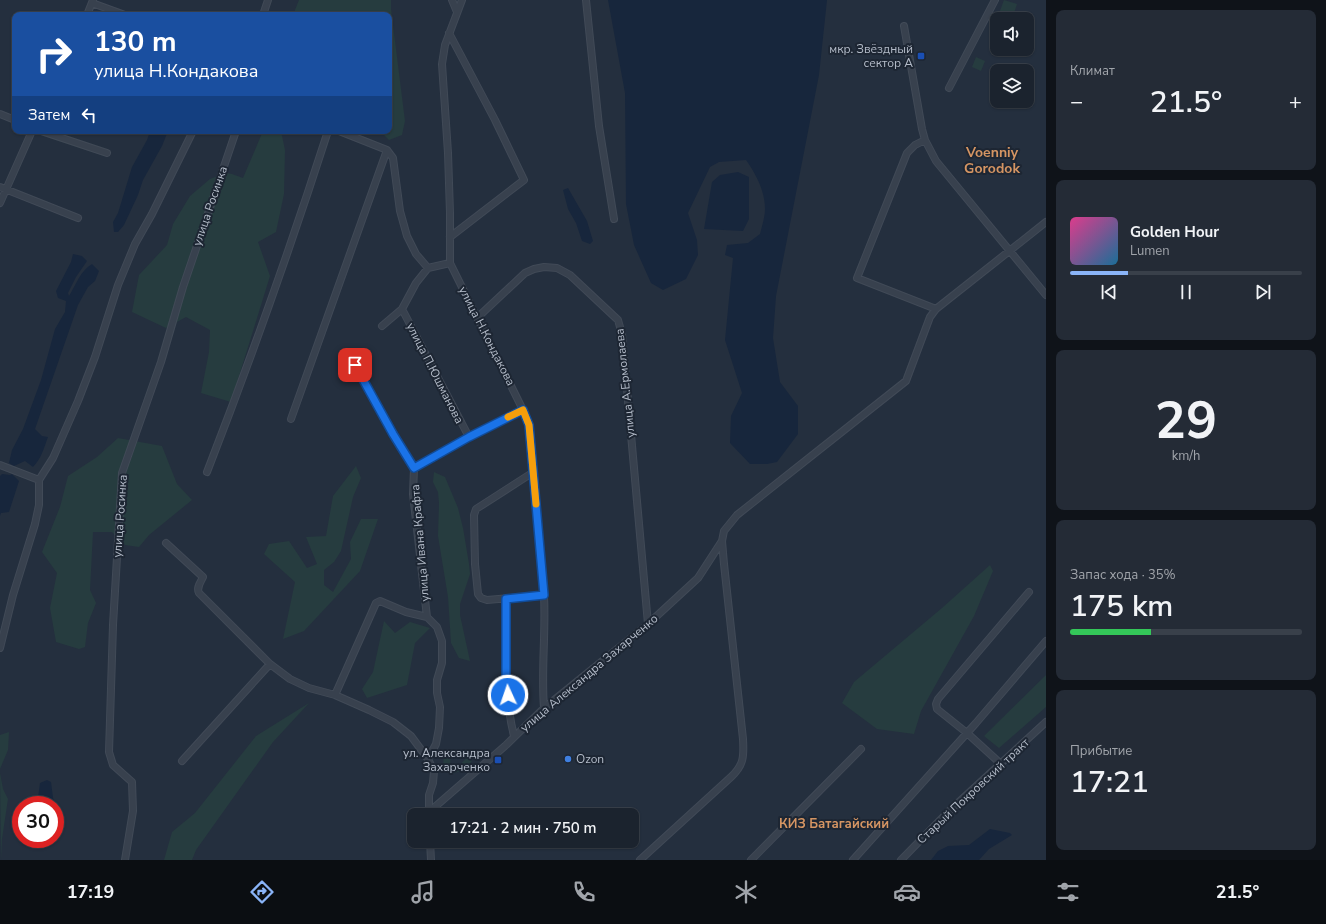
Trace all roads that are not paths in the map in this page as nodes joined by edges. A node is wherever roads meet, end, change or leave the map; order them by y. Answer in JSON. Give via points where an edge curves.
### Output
{"nodes":[{"id":1,"x":268,"y":0,"type":"edge"},
{"id":2,"x":452,"y":0,"type":"edge"},
{"id":3,"x":462,"y":0,"type":"edge"},
{"id":4,"x":586,"y":0,"type":"edge"},
{"id":5,"x":995,"y":0,"type":"edge"},
{"id":6,"x":93,"y":2,"type":"edge"},
{"id":7,"x":88,"y":12,"type":"edge"},
{"id":8,"x":118,"y":12,"type":"edge"},
{"id":9,"x":264,"y":12,"type":"edge"},
{"id":10,"x":457,"y":12,"type":"junction"},
{"id":11,"x":904,"y":26,"type":"dead end"},
{"id":12,"x":449,"y":34,"type":"junction"},
{"id":13,"x":949,"y":88,"type":"dead end"},
{"id":14,"x":0,"y":114,"type":"edge"},
{"id":15,"x":12,"y":119,"type":"edge"},
{"id":16,"x":30,"y":134,"type":"edge"},
{"id":17,"x":50,"y":134,"type":"edge"},
{"id":18,"x":192,"y":134,"type":"edge"},
{"id":19,"x":235,"y":134,"type":"edge"},
{"id":20,"x":327,"y":134,"type":"edge"},
{"id":21,"x":347,"y":134,"type":"edge"},
{"id":22,"x":925,"y":140,"type":"junction"},
{"id":23,"x":387,"y":150,"type":"junction"},
{"id":24,"x":107,"y":153,"type":"dead end"},
{"id":25,"x":3,"y":188,"type":"edge"},
{"id":26,"x":0,"y":203,"type":"edge"},
{"id":27,"x":78,"y":218,"type":"dead end"},
{"id":28,"x":614,"y":220,"type":"dead end"},
{"id":29,"x":1046,"y":222,"type":"edge"},
{"id":30,"x":450,"y":237,"type":"junction"},
{"id":31,"x":1010,"y":251,"type":"junction"},
{"id":32,"x":450,"y":263,"type":"junction"},
{"id":33,"x":428,"y":268,"type":"junction"},
{"id":34,"x":1046,"y":295,"type":"edge"},
{"id":35,"x":402,"y":309,"type":"junction"},
{"id":36,"x":936,"y":309,"type":"junction"},
{"id":37,"x":478,"y":317,"type":"junction"},
{"id":38,"x":382,"y":326,"type":"dead end"},
{"id":39,"x":355,"y":365,"type":"dead end"},
{"id":40,"x":523,"y":410,"type":"junction"},
{"id":41,"x":290,"y":419,"type":"dead end"},
{"id":42,"x":469,"y":437,"type":"junction"},
{"id":43,"x":0,"y":465,"type":"edge"},
{"id":44,"x":414,"y":468,"type":"junction"},
{"id":45,"x":207,"y":472,"type":"dead end"},
{"id":46,"x":532,"y":473,"type":"junction"},
{"id":47,"x":39,"y":480,"type":"junction"},
{"id":48,"x":722,"y":541,"type":"junction"},
{"id":49,"x":166,"y":543,"type":"dead end"},
{"id":50,"x":708,"y":563,"type":"junction"},
{"id":51,"x":724,"y":564,"type":"junction"},
{"id":52,"x":1029,"y":592,"type":"dead end"},
{"id":53,"x":544,"y":595,"type":"junction"},
{"id":54,"x":506,"y":599,"type":"junction"},
{"id":55,"x":427,"y":617,"type":"junction"},
{"id":56,"x":648,"y":624,"type":"junction"},
{"id":57,"x":1046,"y":641,"type":"edge"},
{"id":58,"x":0,"y":648,"type":"edge"},
{"id":59,"x":270,"y":664,"type":"junction"},
{"id":60,"x":336,"y":695,"type":"junction"},
{"id":61,"x":544,"y":708,"type":"junction"},
{"id":62,"x":1046,"y":722,"type":"edge"},
{"id":63,"x":967,"y":733,"type":"junction"},
{"id":64,"x":514,"y":736,"type":"junction"},
{"id":65,"x":861,"y":750,"type":"dead end"},
{"id":66,"x":428,"y":759,"type":"junction"},
{"id":67,"x":182,"y":761,"type":"dead end"},
{"id":68,"x":1001,"y":764,"type":"junction"},
{"id":69,"x":429,"y":808,"type":"edge"},
{"id":70,"x":436,"y":808,"type":"edge"},
{"id":71,"x":430,"y":848,"type":"edge"},
{"id":72,"x":125,"y":860,"type":"edge"},
{"id":73,"x":431,"y":860,"type":"edge"},
{"id":74,"x":640,"y":860,"type":"edge"},
{"id":75,"x":751,"y":860,"type":"edge"},
{"id":76,"x":853,"y":860,"type":"edge"},
{"id":77,"x":901,"y":860,"type":"edge"}],
"edges":[{"from":1,"to":9,"type":"street"},
{"from":2,"to":10,"type":"street"},
{"from":3,"to":10,"type":"street"},
{"from":4,"to":28,"type":"street","via":[[599,126]]},
{"from":5,"to":13,"type":"street"},
{"from":6,"to":7,"type":"street"},
{"from":6,"to":8,"type":"street"},
{"from":10,"to":12,"type":"street"},
{"from":11,"to":22,"type":"street"},
{"from":12,"to":30,"type":"street","via":[[442,64]]},
{"from":12,"to":30,"type":"street","via":[[524,180]]},
{"from":14,"to":15,"type":"street"},
{"from":16,"to":25,"type":"street"},
{"from":17,"to":24,"type":"street"},
{"from":18,"to":47,"type":"street","via":[[135,244],[78,400],[53,458]]},
{"from":19,"to":72,"type":"street","name":"улица Росинка","via":[[122,473],[109,752],[112,765],[132,782],[133,811]]},
{"from":20,"to":45,"type":"street","via":[[274,293]]},
{"from":21,"to":23,"type":"street"},
{"from":22,"to":31,"type":"street","via":[[936,161]]},
{"from":22,"to":36,"type":"street","via":[[915,144],[907,153],[857,278]]},
{"from":23,"to":33,"type":"street","via":[[393,158],[400,211],[407,236],[416,254]]},
{"from":23,"to":41,"type":"street"},
{"from":25,"to":26,"type":"street"},
{"from":25,"to":27,"type":"street"},
{"from":29,"to":31,"type":"street"},
{"from":30,"to":32,"type":"street"},
{"from":31,"to":34,"type":"street"},
{"from":31,"to":36,"type":"street"},
{"from":32,"to":33,"type":"street"},
{"from":32,"to":37,"type":"street","name":"улица Н.Кондакова"},
{"from":33,"to":35,"type":"street","via":[[416,283]]},
{"from":35,"to":38,"type":"street"},
{"from":35,"to":42,"type":"street","name":"улица П.Юшманова"},
{"from":36,"to":48,"type":"street","name":"улица Александра Захарченко","via":[[930,316],[906,381],[738,515],[724,531]]},
{"from":37,"to":40,"type":"street","name":"улица Н.Кондакова"},
{"from":37,"to":56,"type":"street","name":"улица А.Ермолаева","via":[[524,273],[544,267],[557,268],[570,275],[618,320],[622,334]]},
{"from":39,"to":44,"type":"street","name":"улица Ивана Крафта"},
{"from":40,"to":42,"type":"street"},
{"from":40,"to":46,"type":"street","name":"улица Н.Кондакова","via":[[529,425]]},
{"from":42,"to":44,"type":"street"},
{"from":43,"to":47,"type":"street"},
{"from":44,"to":55,"type":"street","name":"улица Ивана Крафта","via":[[413,494]]},
{"from":46,"to":53,"type":"street","name":"улица Н.Кондакова"},
{"from":46,"to":54,"type":"street","via":[[481,505],[476,509],[474,516],[478,594],[487,600]]},
{"from":47,"to":58,"type":"street","via":[[36,524],[13,595]]},
{"from":48,"to":50,"type":"street","name":"улица Александра Захарченко"},
{"from":48,"to":51,"type":"street"},
{"from":49,"to":59,"type":"street","via":[[203,577],[198,586],[199,592]]},
{"from":50,"to":51,"type":"street","via":[[714,561]]},
{"from":50,"to":56,"type":"street","name":"улица Александра Захарченко","via":[[698,578]]},
{"from":51,"to":74,"type":"street","via":[[744,754],[740,767],[732,778]]},
{"from":52,"to":63,"type":"street","via":[[938,699],[937,709]]},
{"from":53,"to":54,"type":"street"},
{"from":53,"to":61,"type":"street","name":"улица Н.Кондакова"},
{"from":54,"to":64,"type":"street","via":[[506,683]]},
{"from":55,"to":60,"type":"street","name":"улица Ивана Крафта","via":[[395,609],[385,602],[376,603]]},
{"from":55,"to":66,"type":"street","name":"улица Ивана Крафта","via":[[437,627],[442,641],[442,664],[438,680],[439,728],[436,744]]},
{"from":56,"to":61,"type":"street","name":"улица Александра Захарченко"},
{"from":57,"to":63,"type":"street"},
{"from":59,"to":60,"type":"street","via":[[290,679],[309,688]]},
{"from":59,"to":67,"type":"street"},
{"from":60,"to":66,"type":"street","via":[[393,722],[411,736]]},
{"from":61,"to":64,"type":"street","name":"улица Александра Захарченко"},
{"from":62,"to":68,"type":"street","name":"Старый Покровский тракт"},
{"from":63,"to":68,"type":"street"},
{"from":63,"to":76,"type":"street"},
{"from":64,"to":70,"type":"street","name":"улица Александра Захарченко"},
{"from":65,"to":75,"type":"street"},
{"from":66,"to":69,"type":"street","via":[[434,771]]},
{"from":68,"to":77,"type":"street","name":"Старый Покровский тракт","via":[[948,812]]},
{"from":71,"to":73,"type":"street"}]}
